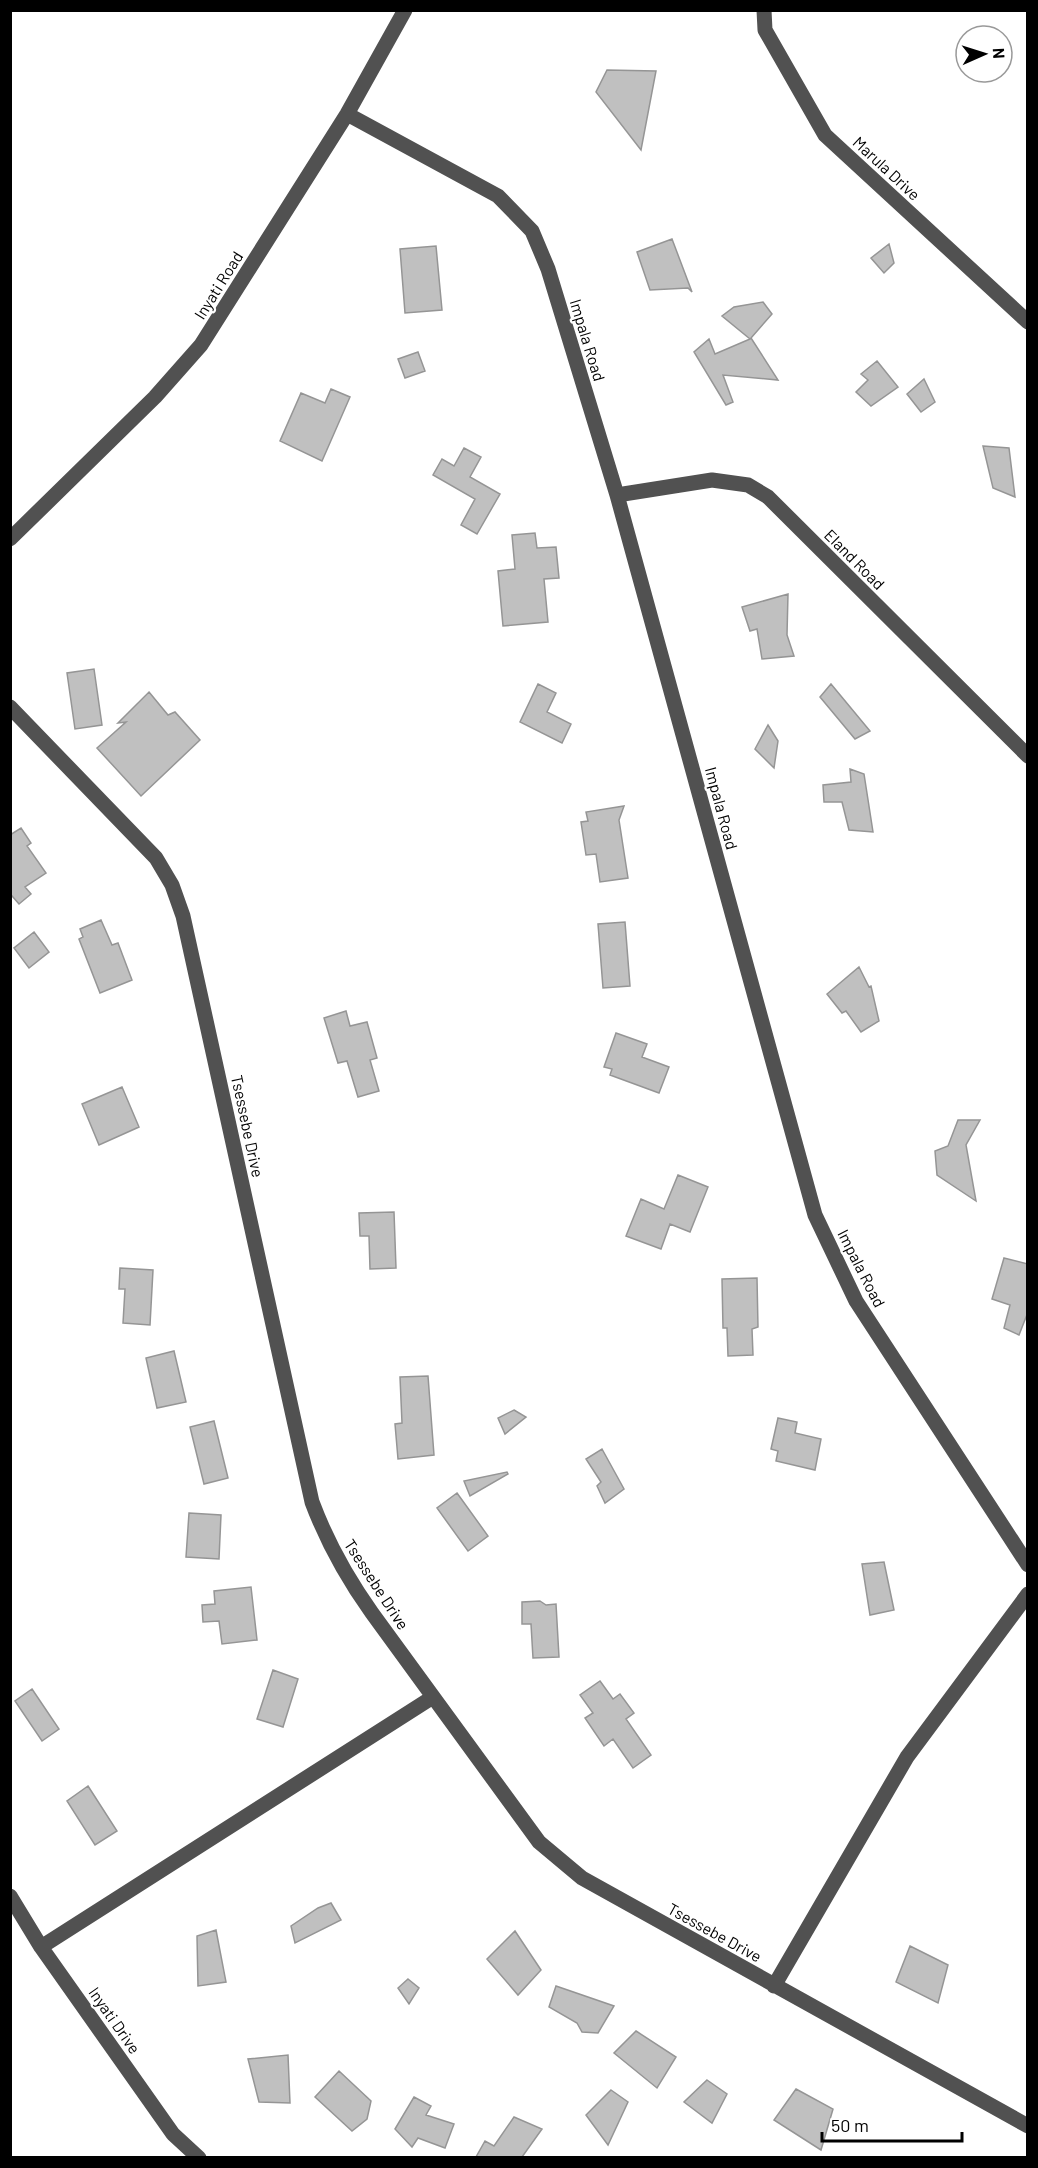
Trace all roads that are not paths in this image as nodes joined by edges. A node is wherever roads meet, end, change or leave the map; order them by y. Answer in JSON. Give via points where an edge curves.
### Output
{"nodes":[{"id":1,"x":405,"y":10,"type":"edge"},
{"id":2,"x":764,"y":10,"type":"edge"},
{"id":3,"x":347,"y":114,"type":"junction"},
{"id":4,"x":1028,"y":322,"type":"edge"},
{"id":5,"x":617,"y":495,"type":"junction"},
{"id":6,"x":10,"y":539,"type":"edge"},
{"id":7,"x":10,"y":707,"type":"edge"},
{"id":8,"x":1028,"y":756,"type":"edge"},
{"id":9,"x":1028,"y":1565,"type":"edge"},
{"id":10,"x":1028,"y":1594,"type":"edge"},
{"id":11,"x":433,"y":1697,"type":"junction"},
{"id":12,"x":10,"y":1896,"type":"edge"},
{"id":13,"x":41,"y":1947,"type":"junction"},
{"id":14,"x":774,"y":1986,"type":"junction"},
{"id":15,"x":1028,"y":2126,"type":"edge"},
{"id":16,"x":199,"y":2157,"type":"edge"}],
"edges":[{"from":1,"to":3,"type":"street","name":"Inyati Road"},
{"from":2,"to":4,"type":"street","name":"Marula Drive","via":[[765,30],[825,135]]},
{"from":3,"to":5,"type":"street","name":"Impala Road","via":[[498,196],[532,231],[548,269]]},
{"from":3,"to":6,"type":"street","name":"Inyati Road","via":[[201,345],[155,398]]},
{"from":5,"to":8,"type":"street","name":"Eland Road","via":[[712,480],[748,485],[768,497]]},
{"from":5,"to":9,"type":"street","name":"Impala Road","via":[[815,1215],[856,1301]]},
{"from":7,"to":11,"type":"street","name":"Tsessebe Drive","via":[[156,858],[172,885],[186,928],[312,1502],[325,1537],[351,1583]]},
{"from":10,"to":14,"type":"street","via":[[907,1757]]},
{"from":11,"to":13,"type":"street"},
{"from":11,"to":14,"type":"street","name":"Tsessebe Drive","via":[[539,1842],[582,1878]]},
{"from":12,"to":13,"type":"street","name":"Inyati Drive"},
{"from":13,"to":16,"type":"street","name":"Inyati Drive","via":[[174,2134]]},
{"from":14,"to":15,"type":"street","name":"Tsessebe Drive"}]}
